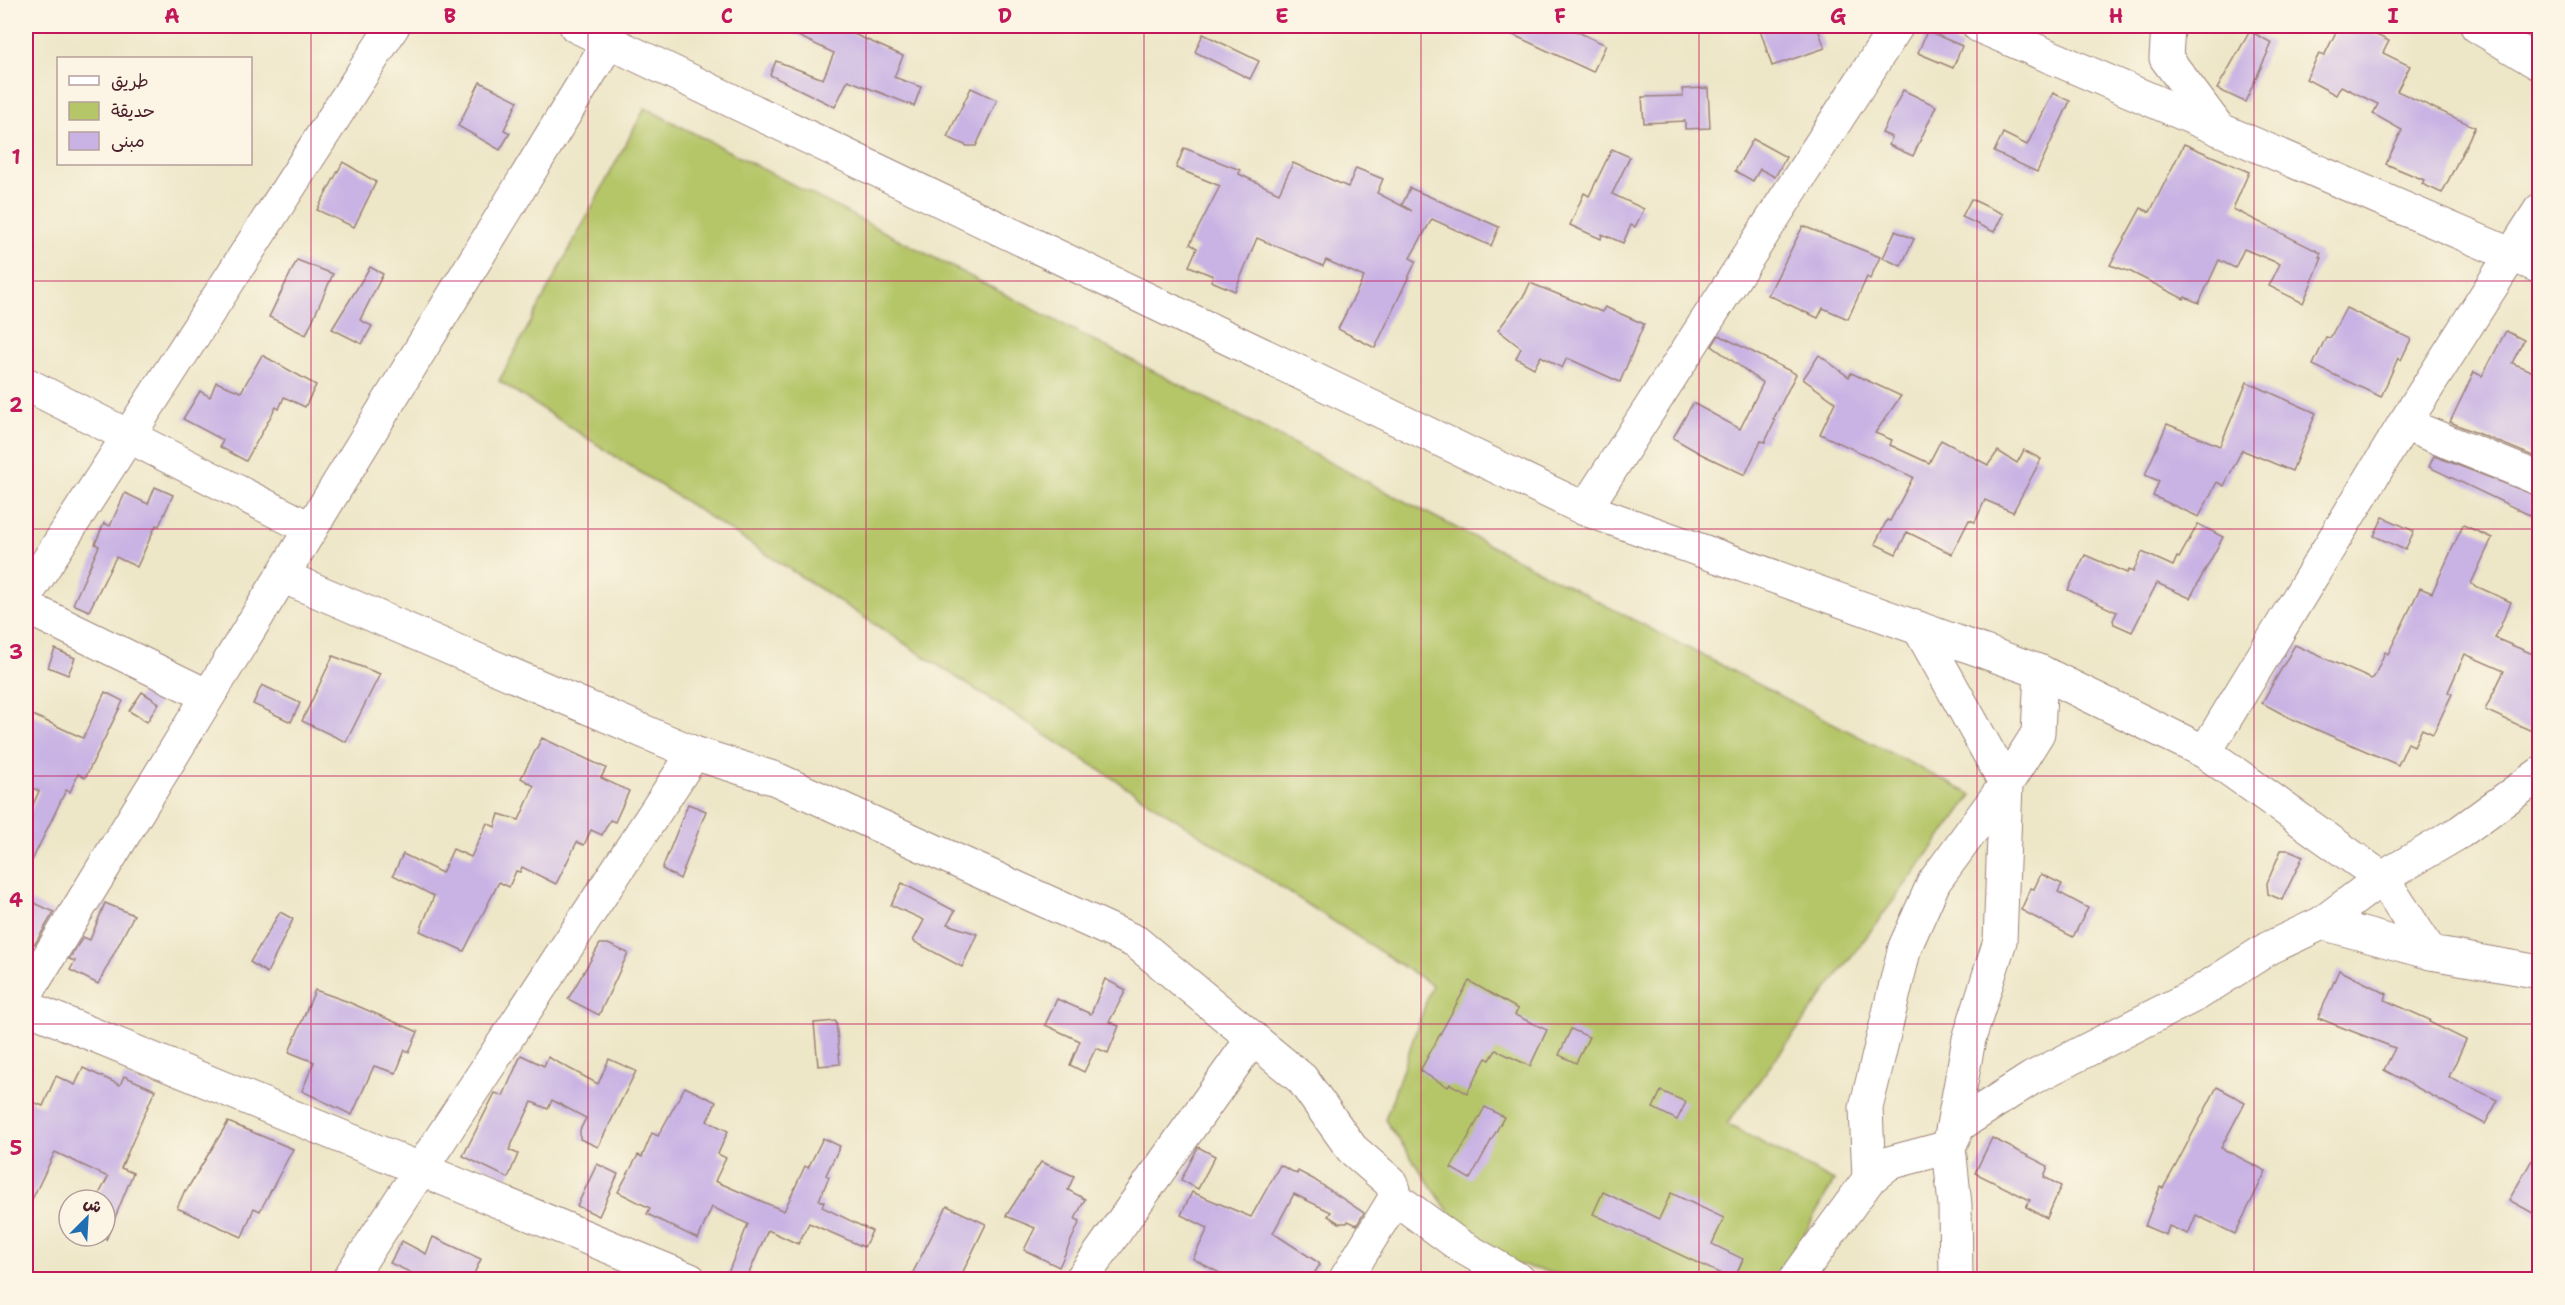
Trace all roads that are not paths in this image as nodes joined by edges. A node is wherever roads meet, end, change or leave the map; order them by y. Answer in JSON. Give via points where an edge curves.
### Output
{"nodes":[{"id":1,"x":393,"y":26,"type":"edge"},
{"id":2,"x":576,"y":26,"type":"edge"},
{"id":3,"x":1897,"y":26,"type":"edge"},
{"id":4,"x":1979,"y":26,"type":"edge"},
{"id":5,"x":2168,"y":26,"type":"edge"},
{"id":6,"x":2477,"y":26,"type":"edge"},
{"id":7,"x":610,"y":40,"type":"junction"},
{"id":8,"x":2540,"y":64,"type":"edge"},
{"id":9,"x":2220,"y":130,"type":"junction"},
{"id":10,"x":2540,"y":210,"type":"edge"},
{"id":11,"x":2526,"y":261,"type":"edge"},
{"id":12,"x":26,"y":384,"type":"edge"},
{"id":13,"x":2404,"y":424,"type":"junction"},
{"id":14,"x":127,"y":437,"type":"junction"},
{"id":15,"x":2540,"y":479,"type":"edge"},
{"id":16,"x":1586,"y":509,"type":"junction"},
{"id":17,"x":311,"y":529,"type":"junction"},
{"id":18,"x":282,"y":576,"type":"junction"},
{"id":19,"x":26,"y":595,"type":"edge"},
{"id":20,"x":26,"y":607,"type":"edge"},
{"id":21,"x":1919,"y":628,"type":"junction"},
{"id":22,"x":2041,"y":672,"type":"junction"},
{"id":23,"x":208,"y":696,"type":"junction"},
{"id":24,"x":2205,"y":752,"type":"junction"},
{"id":25,"x":694,"y":753,"type":"junction"},
{"id":26,"x":2540,"y":774,"type":"edge"},
{"id":27,"x":2006,"y":784,"type":"junction"},
{"id":28,"x":2382,"y":878,"type":"junction"},
{"id":29,"x":2322,"y":923,"type":"junction"},
{"id":30,"x":2431,"y":953,"type":"junction"},
{"id":31,"x":2540,"y":972,"type":"edge"},
{"id":32,"x":26,"y":994,"type":"edge"},
{"id":33,"x":26,"y":1007,"type":"edge"},
{"id":34,"x":1253,"y":1038,"type":"junction"},
{"id":35,"x":1949,"y":1147,"type":"junction"},
{"id":36,"x":422,"y":1168,"type":"junction"},
{"id":37,"x":1869,"y":1179,"type":"junction"},
{"id":38,"x":1395,"y":1198,"type":"junction"},
{"id":39,"x":348,"y":1280,"type":"edge"},
{"id":40,"x":690,"y":1280,"type":"edge"},
{"id":41,"x":1081,"y":1280,"type":"edge"},
{"id":42,"x":1345,"y":1280,"type":"edge"},
{"id":43,"x":1519,"y":1280,"type":"edge"},
{"id":44,"x":1795,"y":1280,"type":"edge"},
{"id":45,"x":1956,"y":1280,"type":"edge"}],
"edges":[{"from":1,"to":14,"type":"street"},
{"from":2,"to":7,"type":"street"},
{"from":3,"to":16,"type":"street"},
{"from":4,"to":9,"type":"street"},
{"from":5,"to":9,"type":"street","via":[[2166,58]]},
{"from":6,"to":8,"type":"street"},
{"from":7,"to":16,"type":"street"},
{"from":7,"to":17,"type":"street"},
{"from":9,"to":11,"type":"street"},
{"from":10,"to":11,"type":"street"},
{"from":11,"to":13,"type":"street"},
{"from":12,"to":14,"type":"street"},
{"from":13,"to":15,"type":"street"},
{"from":13,"to":24,"type":"street"},
{"from":14,"to":17,"type":"street"},
{"from":14,"to":19,"type":"street"},
{"from":16,"to":21,"type":"street"},
{"from":17,"to":18,"type":"street"},
{"from":18,"to":23,"type":"street"},
{"from":18,"to":25,"type":"street"},
{"from":20,"to":23,"type":"street"},
{"from":21,"to":22,"type":"street"},
{"from":21,"to":27,"type":"street"},
{"from":22,"to":24,"type":"street"},
{"from":22,"to":27,"type":"street","via":[[2038,733]]},
{"from":23,"to":32,"type":"street"},
{"from":24,"to":28,"type":"street"},
{"from":25,"to":34,"type":"street","via":[[776,779],[1136,942]]},
{"from":25,"to":36,"type":"street"},
{"from":26,"to":28,"type":"street","via":[[2460,832]]},
{"from":27,"to":35,"type":"street","via":[[2000,941],[1969,1039]]},
{"from":27,"to":37,"type":"street","via":[[1934,882],[1905,947],[1866,1108]]},
{"from":28,"to":29,"type":"street"},
{"from":28,"to":30,"type":"street"},
{"from":29,"to":30,"type":"street"},
{"from":29,"to":35,"type":"street","via":[[2269,948],[2197,994],[2032,1078],[1959,1125]]},
{"from":30,"to":31,"type":"street"},
{"from":33,"to":36,"type":"street"},
{"from":34,"to":38,"type":"street","via":[[1302,1079],[1352,1149],[1390,1182]]},
{"from":34,"to":41,"type":"street"},
{"from":35,"to":37,"type":"street","via":[[1889,1163]]},
{"from":35,"to":45,"type":"street"},
{"from":36,"to":39,"type":"street"},
{"from":36,"to":40,"type":"street"},
{"from":37,"to":44,"type":"street"},
{"from":38,"to":42,"type":"street"},
{"from":38,"to":43,"type":"street","via":[[1459,1245]]}]}
